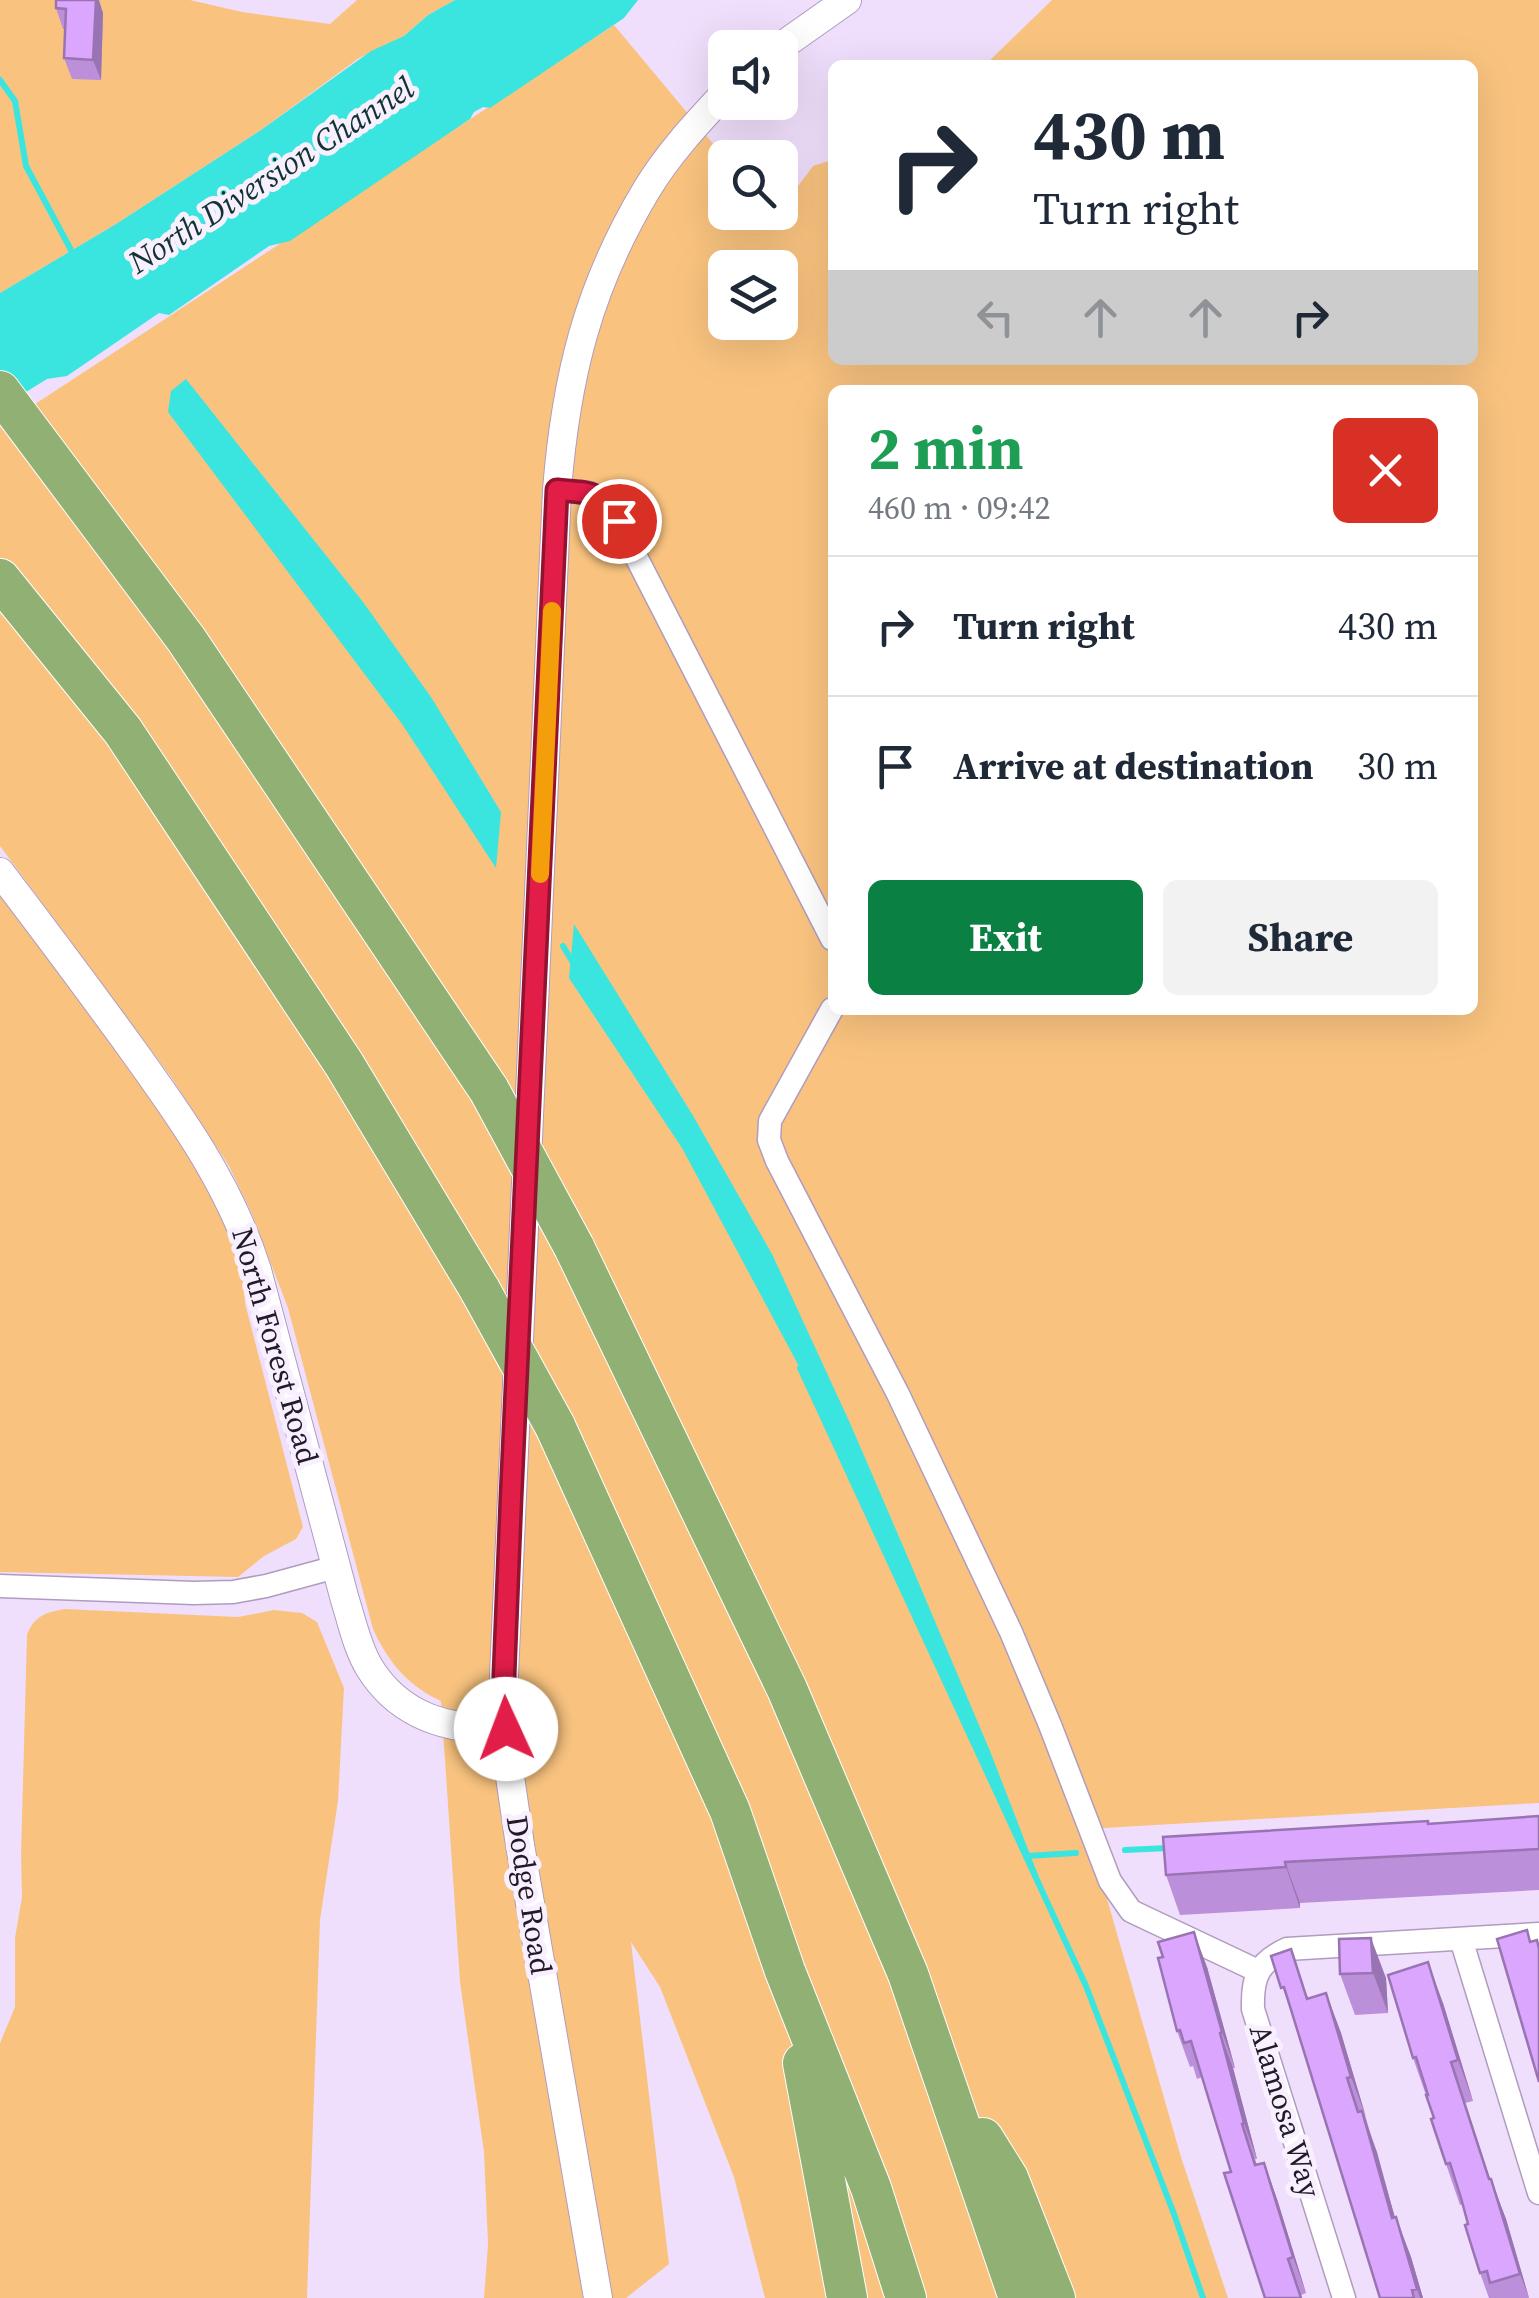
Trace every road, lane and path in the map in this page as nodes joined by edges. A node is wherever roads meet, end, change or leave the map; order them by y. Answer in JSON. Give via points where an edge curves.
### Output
{"nodes":[{"id":1,"x":847,"y":0,"type":"edge"},
{"id":2,"x":798,"y":35,"type":"edge"},
{"id":3,"x":708,"y":111,"type":"edge"},
{"id":4,"x":0,"y":391,"type":"edge"},
{"id":5,"x":557,"y":490,"type":"junction"},
{"id":6,"x":0,"y":578,"type":"edge"},
{"id":7,"x":0,"y":872,"type":"edge"},
{"id":8,"x":828,"y":931,"type":"edge"},
{"id":9,"x":829,"y":1015,"type":"edge"},
{"id":10,"x":336,"y":1568,"type":"junction"},
{"id":11,"x":0,"y":1586,"type":"edge"},
{"id":12,"x":506,"y":1729,"type":"junction"},
{"id":13,"x":1539,"y":1934,"type":"edge"},
{"id":14,"x":1460,"y":1939,"type":"junction"},
{"id":15,"x":785,"y":1971,"type":"junction"},
{"id":16,"x":1258,"y":1971,"type":"junction"},
{"id":17,"x":943,"y":2074,"type":"junction"},
{"id":18,"x":1539,"y":2193,"type":"edge"},
{"id":19,"x":598,"y":2298,"type":"edge"},
{"id":20,"x":848,"y":2298,"type":"edge"},
{"id":21,"x":906,"y":2298,"type":"edge"},
{"id":22,"x":1019,"y":2298,"type":"edge"},
{"id":23,"x":1055,"y":2298,"type":"edge"},
{"id":24,"x":1344,"y":2298,"type":"edge"}],
"edges":[{"from":1,"to":2,"type":"street"},
{"from":3,"to":5,"type":"street","name":"Dodge Road","via":[[648,186],[595,296],[570,380]]},
{"from":4,"to":17,"type":"highway","bridge":true,"via":[[186,640],[489,1090],[574,1246],[786,1689],[908,1974]]},
{"from":5,"to":8,"type":"street","via":[[608,502]]},
{"from":5,"to":12,"type":"street","name":"Dodge Road"},
{"from":6,"to":15,"type":"highway","bridge":true,"via":[[123,731],[344,1064],[480,1290],[555,1426],[730,1811]]},
{"from":7,"to":10,"type":"street","name":"North Forest Road","via":[[188,1127],[231,1203],[257,1270]]},
{"from":9,"to":16,"type":"street","via":[[770,1121],[777,1161],[1011,1632],[1110,1881],[1130,1911]]},
{"from":10,"to":11,"type":"street","via":[[233,1592]]},
{"from":10,"to":12,"type":"street","name":"North Forest Road","via":[[358,1644],[385,1687],[441,1723]]},
{"from":12,"to":19,"type":"street","name":"Dodge Road"},
{"from":13,"to":14,"type":"street"},
{"from":14,"to":16,"type":"street","via":[[1286,1950]]},
{"from":14,"to":18,"type":"street"},
{"from":15,"to":20,"type":"highway"},
{"from":15,"to":21,"type":"highway","via":[[871,2188]]},
{"from":16,"to":24,"type":"street","name":"Alamosa Way","via":[[1253,2009]]},
{"from":17,"to":22,"type":"highway"},
{"from":17,"to":23,"type":"highway","via":[[1008,2178]]}]}
